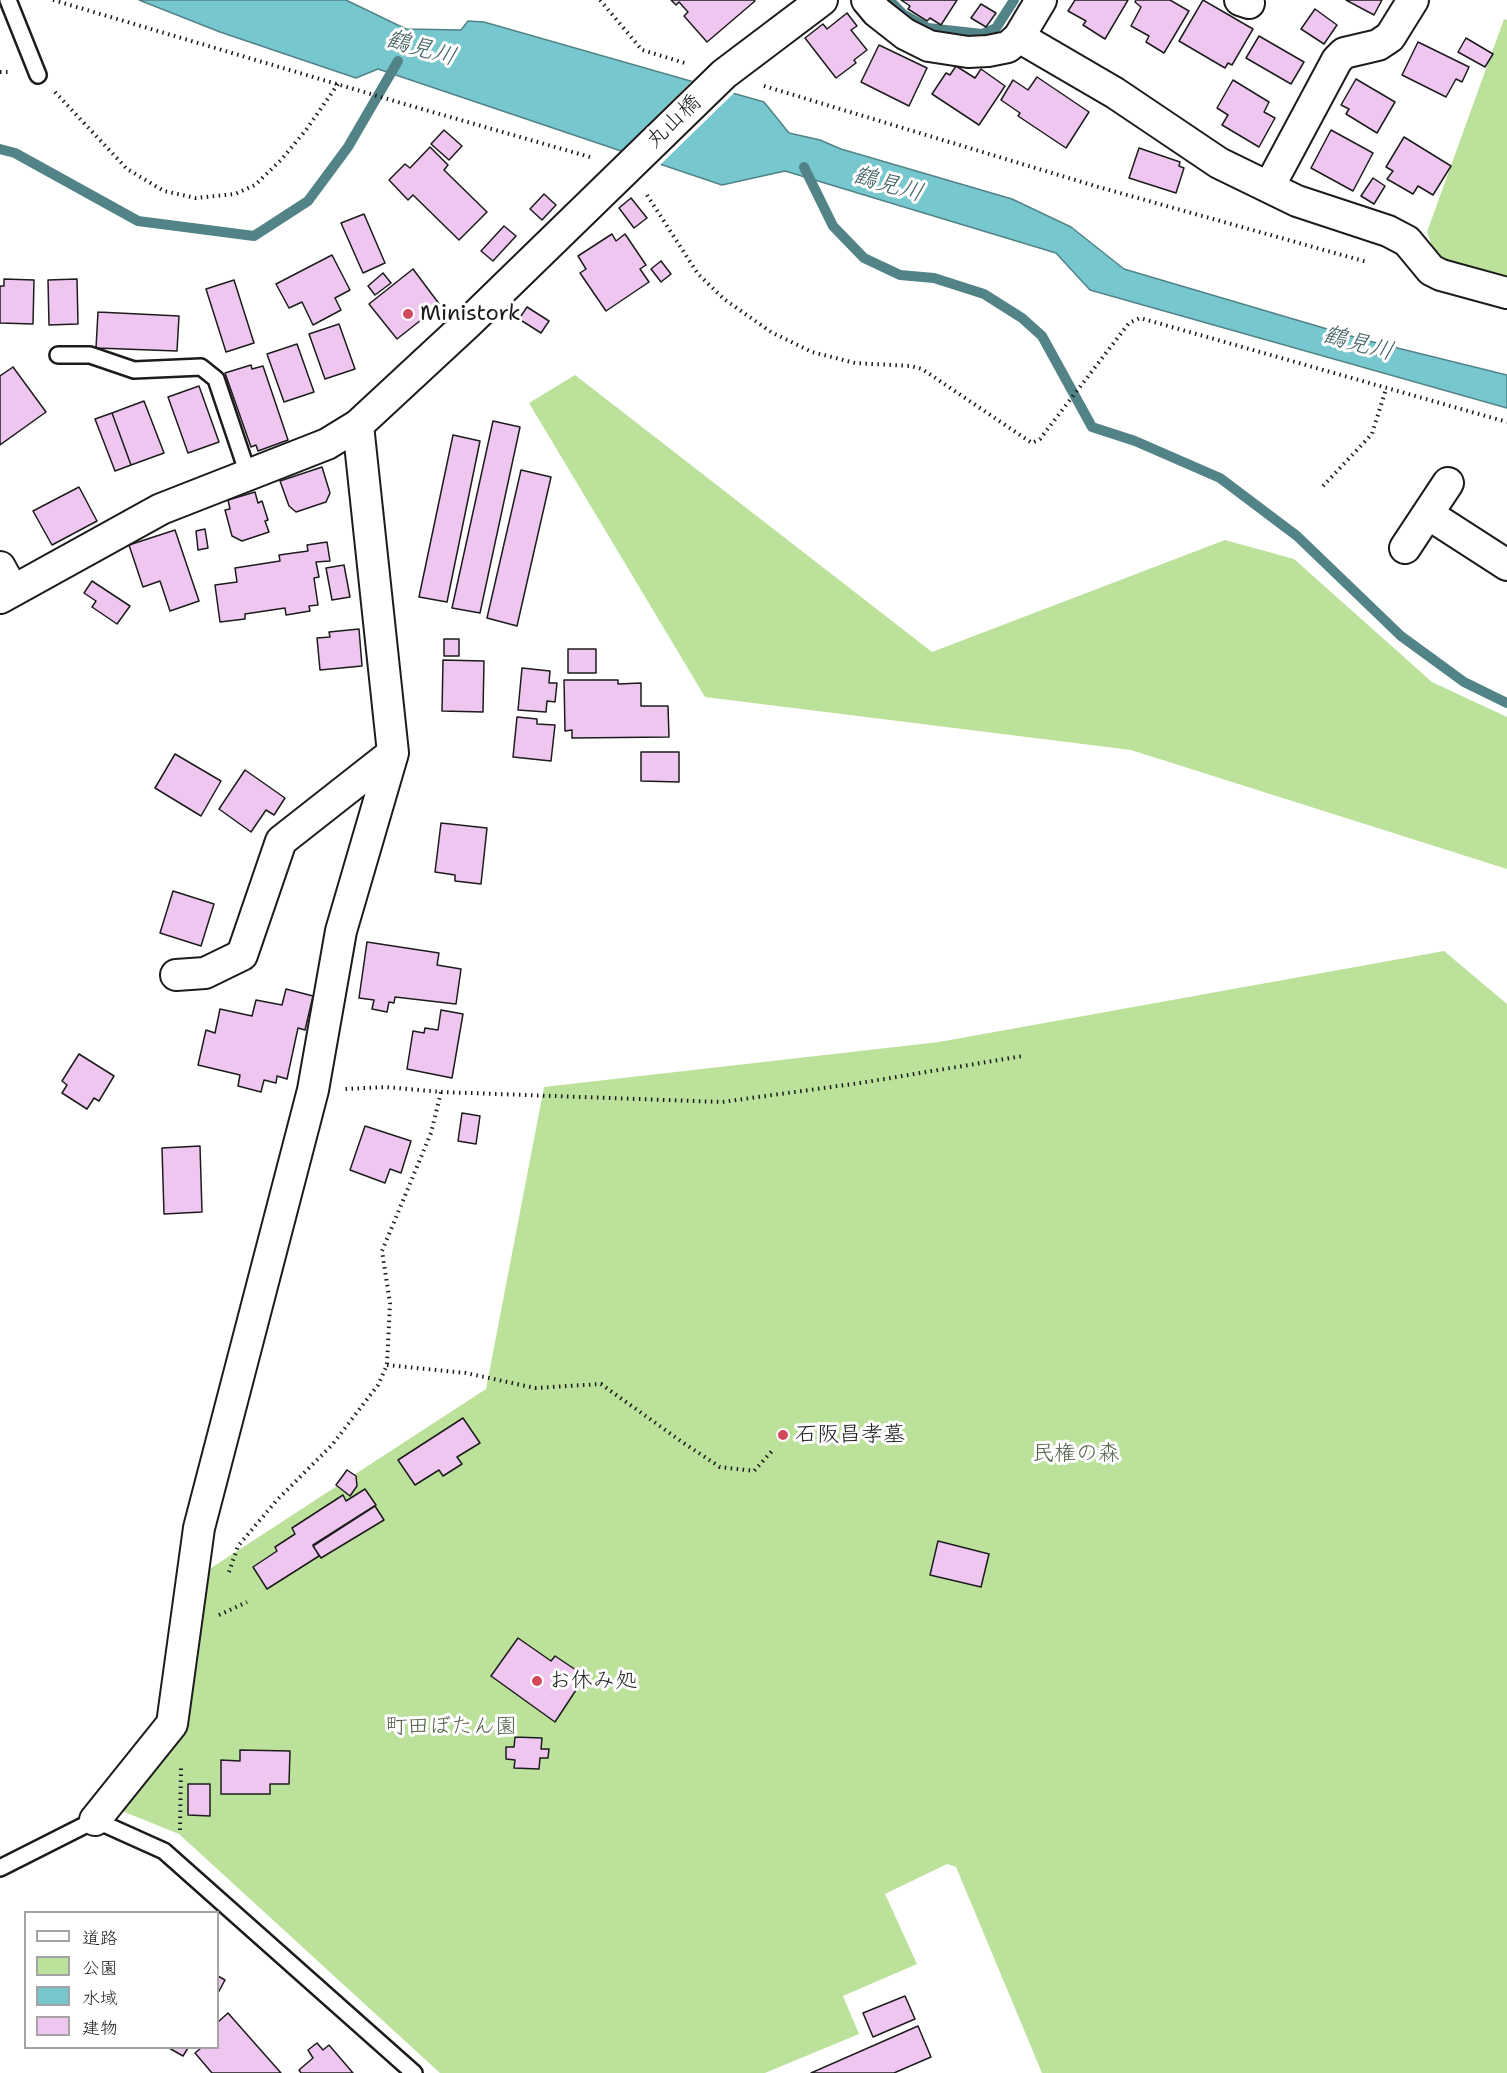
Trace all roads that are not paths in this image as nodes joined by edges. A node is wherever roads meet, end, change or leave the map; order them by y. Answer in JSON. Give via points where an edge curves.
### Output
{"nodes":[{"id":1,"x":8,"y":0,"type":"edge"},
{"id":2,"x":822,"y":0,"type":"edge"},
{"id":3,"x":867,"y":0,"type":"edge"},
{"id":4,"x":1041,"y":0,"type":"edge"},
{"id":5,"x":1413,"y":0,"type":"edge"},
{"id":6,"x":1019,"y":37,"type":"junction"},
{"id":7,"x":38,"y":75,"type":"road end"},
{"id":8,"x":1269,"y":187,"type":"junction"},
{"id":9,"x":1507,"y":293,"type":"edge"},
{"id":10,"x":58,"y":355,"type":"dead end"},
{"id":11,"x":358,"y":425,"type":"junction"},
{"id":12,"x":248,"y":474,"type":"junction"},
{"id":13,"x":1448,"y":483,"type":"dead end"},
{"id":14,"x":1428,"y":514,"type":"junction"},
{"id":15,"x":1405,"y":548,"type":"dead end"},
{"id":16,"x":1507,"y":565,"type":"edge"},
{"id":17,"x":4,"y":585,"type":"edge"},
{"id":18,"x":393,"y":753,"type":"junction"},
{"id":19,"x":176,"y":975,"type":"dead end"},
{"id":20,"x":95,"y":1820,"type":"junction"},
{"id":21,"x":0,"y":1868,"type":"edge"},
{"id":22,"x":414,"y":2073,"type":"edge"}],
"edges":[{"from":1,"to":7,"type":"lane"},
{"from":2,"to":11,"type":"street","name":"丸山橋","via":[[707,72],[636,178],[468,323]]},
{"from":3,"to":6,"type":"street","via":[[904,34],[929,46],[988,51],[1008,47]]},
{"from":4,"to":6,"type":"street"},
{"from":5,"to":8,"type":"street","via":[[1390,37],[1378,45],[1344,53],[1337,60]]},
{"from":6,"to":8,"type":"street","via":[[1115,93],[1219,163]]},
{"from":8,"to":9,"type":"street","via":[[1297,201],[1388,231],[1407,241],[1431,270],[1441,275]]},
{"from":10,"to":12,"type":"lane","via":[[90,355],[134,370],[201,367],[216,379]]},
{"from":11,"to":12,"type":"street","name":"丸山橋","via":[[327,444]]},
{"from":11,"to":18,"type":"street"},
{"from":12,"to":17,"type":"street","name":"丸山橋","via":[[160,508]]},
{"from":13,"to":14,"type":"street"},
{"from":14,"to":15,"type":"street"},
{"from":14,"to":16,"type":"street"},
{"from":18,"to":19,"type":"street","via":[[281,841],[242,955],[205,973]]},
{"from":18,"to":20,"type":"street","via":[[341,932],[314,1090],[199,1528],[172,1724]]},
{"from":20,"to":21,"type":"lane"},
{"from":20,"to":22,"type":"lane","via":[[164,1851]]}]}
